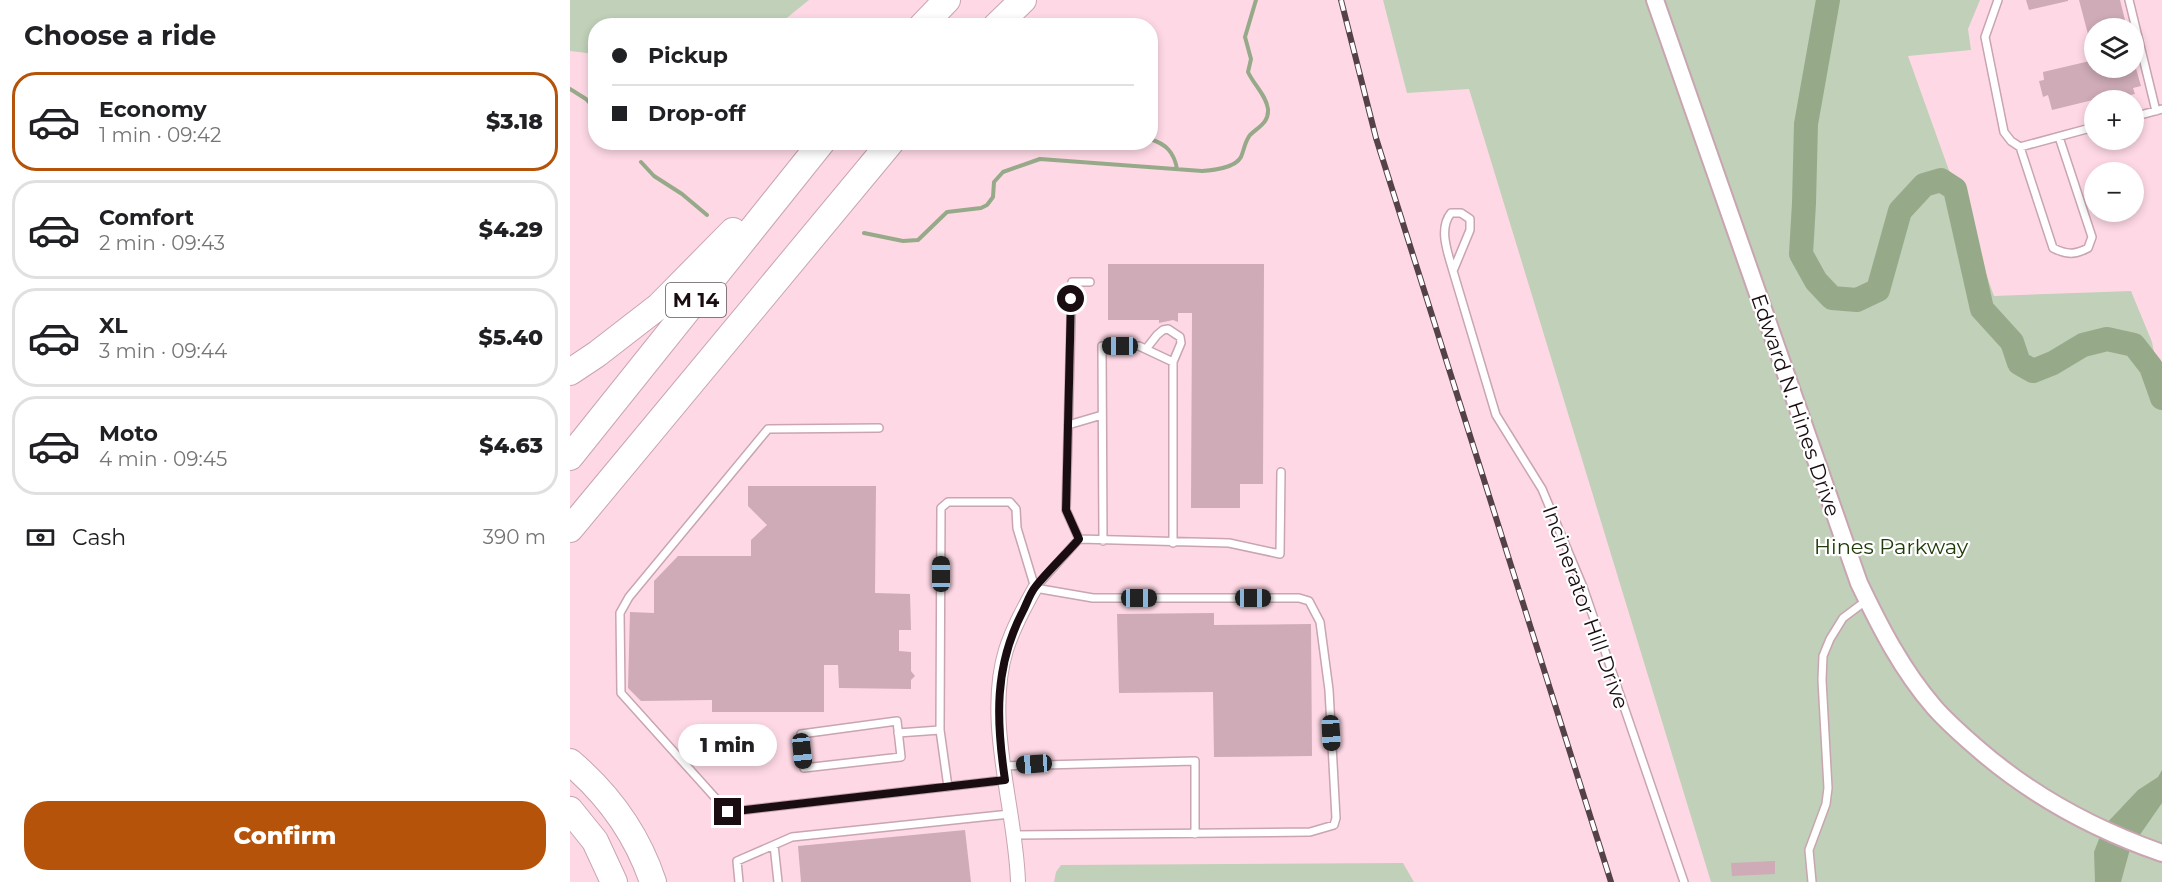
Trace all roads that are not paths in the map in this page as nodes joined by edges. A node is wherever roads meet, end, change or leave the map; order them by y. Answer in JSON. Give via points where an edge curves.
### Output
{"nodes":[{"id":1,"x":947,"y":0,"type":"edge"},
{"id":2,"x":1023,"y":0,"type":"edge"},
{"id":3,"x":1656,"y":0,"type":"edge"},
{"id":4,"x":1998,"y":0,"type":"edge"},
{"id":5,"x":2129,"y":0,"type":"edge"},
{"id":6,"x":930,"y":18,"type":"edge"},
{"id":7,"x":1004,"y":18,"type":"edge"},
{"id":8,"x":2159,"y":110,"type":"edge"},
{"id":9,"x":2144,"y":114,"type":"edge"},
{"id":10,"x":2084,"y":130,"type":"edge"},
{"id":11,"x":2059,"y":137,"type":"junction"},
{"id":12,"x":2020,"y":147,"type":"junction"},
{"id":13,"x":813,"y":150,"type":"edge"},
{"id":14,"x":815,"y":150,"type":"edge"},
{"id":15,"x":884,"y":150,"type":"edge"},
{"id":16,"x":1453,"y":270,"type":"junction"},
{"id":17,"x":1090,"y":282,"type":"dead end"},
{"id":18,"x":1146,"y":349,"type":"junction"},
{"id":19,"x":1173,"y":362,"type":"junction"},
{"id":20,"x":570,"y":372,"type":"edge"},
{"id":21,"x":1102,"y":415,"type":"junction"},
{"id":22,"x":1068,"y":425,"type":"junction"},
{"id":23,"x":879,"y":428,"type":"dead end"},
{"id":24,"x":570,"y":457,"type":"edge"},
{"id":25,"x":1281,"y":472,"type":"dead end"},
{"id":26,"x":570,"y":529,"type":"edge"},
{"id":27,"x":1079,"y":539,"type":"junction"},
{"id":28,"x":1103,"y":541,"type":"junction"},
{"id":29,"x":1173,"y":543,"type":"junction"},
{"id":30,"x":1035,"y":588,"type":"junction"},
{"id":31,"x":1867,"y":600,"type":"junction"},
{"id":32,"x":940,"y":730,"type":"junction"},
{"id":33,"x":898,"y":733,"type":"junction"},
{"id":34,"x":570,"y":762,"type":"edge"},
{"id":35,"x":1003,"y":766,"type":"junction"},
{"id":36,"x":1005,"y":780,"type":"junction"},
{"id":37,"x":948,"y":787,"type":"junction"},
{"id":38,"x":570,"y":810,"type":"edge"},
{"id":39,"x":1010,"y":814,"type":"junction"},
{"id":40,"x":1195,"y":834,"type":"junction"},
{"id":41,"x":1014,"y":835,"type":"junction"},
{"id":42,"x":774,"y":845,"type":"junction"},
{"id":43,"x":2162,"y":853,"type":"edge"},
{"id":44,"x":614,"y":882,"type":"edge"},
{"id":45,"x":652,"y":882,"type":"edge"},
{"id":46,"x":739,"y":882,"type":"edge"},
{"id":47,"x":778,"y":882,"type":"edge"},
{"id":48,"x":1018,"y":882,"type":"edge"},
{"id":49,"x":1684,"y":882,"type":"edge"},
{"id":50,"x":1812,"y":882,"type":"edge"}],
"edges":[{"from":1,"to":6,"type":"highway"},
{"from":2,"to":7,"type":"highway"},
{"from":3,"to":31,"type":"street","name":"Edward N. Hines Drive","via":[[1804,431]]},
{"from":4,"to":12,"type":"lane","via":[[1985,38],[2004,132]]},
{"from":5,"to":8,"type":"lane"},
{"from":8,"to":9,"type":"lane"},
{"from":10,"to":11,"type":"lane"},
{"from":11,"to":12,"type":"lane"},
{"from":11,"to":12,"type":"lane","via":[[2092,237],[2088,248],[2077,254],[2053,248]]},
{"from":13,"to":20,"type":"highway","via":[[659,306]]},
{"from":14,"to":24,"type":"highway","number":"M 14"},
{"from":15,"to":26,"type":"highway","number":"M 14"},
{"from":16,"to":16,"type":"lane","name":"Incinerator Hill Drive","via":[[1445,241],[1446,220],[1451,213],[1461,213],[1470,219],[1470,230]]},
{"from":16,"to":49,"type":"lane","name":"Incinerator Hill Drive","via":[[1496,415],[1542,489],[1583,587]]},
{"from":17,"to":22,"type":"lane","via":[[1072,282]]},
{"from":18,"to":19,"type":"lane"},
{"from":18,"to":19,"type":"lane","via":[[1163,330],[1175,332],[1181,343]]},
{"from":18,"to":21,"type":"lane","via":[[1102,346]]},
{"from":19,"to":29,"type":"lane"},
{"from":21,"to":22,"type":"lane"},
{"from":21,"to":28,"type":"lane"},
{"from":22,"to":27,"type":"lane","via":[[1066,510]]},
{"from":23,"to":37,"type":"lane","via":[[768,429],[629,597],[620,613],[621,693],[728,812]]},
{"from":25,"to":29,"type":"lane","via":[[1280,554],[1229,543]]},
{"from":27,"to":28,"type":"lane"},
{"from":27,"to":30,"type":"lane"},
{"from":28,"to":29,"type":"lane"},
{"from":30,"to":32,"type":"lane","via":[[1017,528],[1016,509],[1010,502],[948,502],[941,508]]},
{"from":30,"to":35,"type":"street","via":[[1015,626],[1001,676]]},
{"from":30,"to":40,"type":"lane","via":[[1093,597],[1310,601],[1320,622],[1329,690],[1334,825],[1310,832]]},
{"from":31,"to":43,"type":"street","name":"Edward N. Hines Drive","via":[[1904,667],[1941,715],[2001,769],[2073,816]]},
{"from":31,"to":50,"type":"lane","via":[[1843,618],[1823,656],[1828,788],[1809,850]]},
{"from":32,"to":33,"type":"lane"},
{"from":32,"to":37,"type":"lane"},
{"from":33,"to":33,"type":"lane","via":[[897,721],[801,734],[804,768],[901,757]]},
{"from":34,"to":45,"type":"highway","via":[[601,792],[634,835]]},
{"from":35,"to":36,"type":"street"},
{"from":35,"to":40,"type":"lane","via":[[1195,761]]},
{"from":36,"to":37,"type":"lane"},
{"from":36,"to":39,"type":"street"},
{"from":38,"to":44,"type":"highway","via":[[595,841]]},
{"from":39,"to":41,"type":"street"},
{"from":39,"to":42,"type":"lane","via":[[792,837]]},
{"from":40,"to":41,"type":"lane"},
{"from":41,"to":48,"type":"street"},
{"from":42,"to":46,"type":"lane","via":[[737,861]]},
{"from":42,"to":47,"type":"lane"}]}
